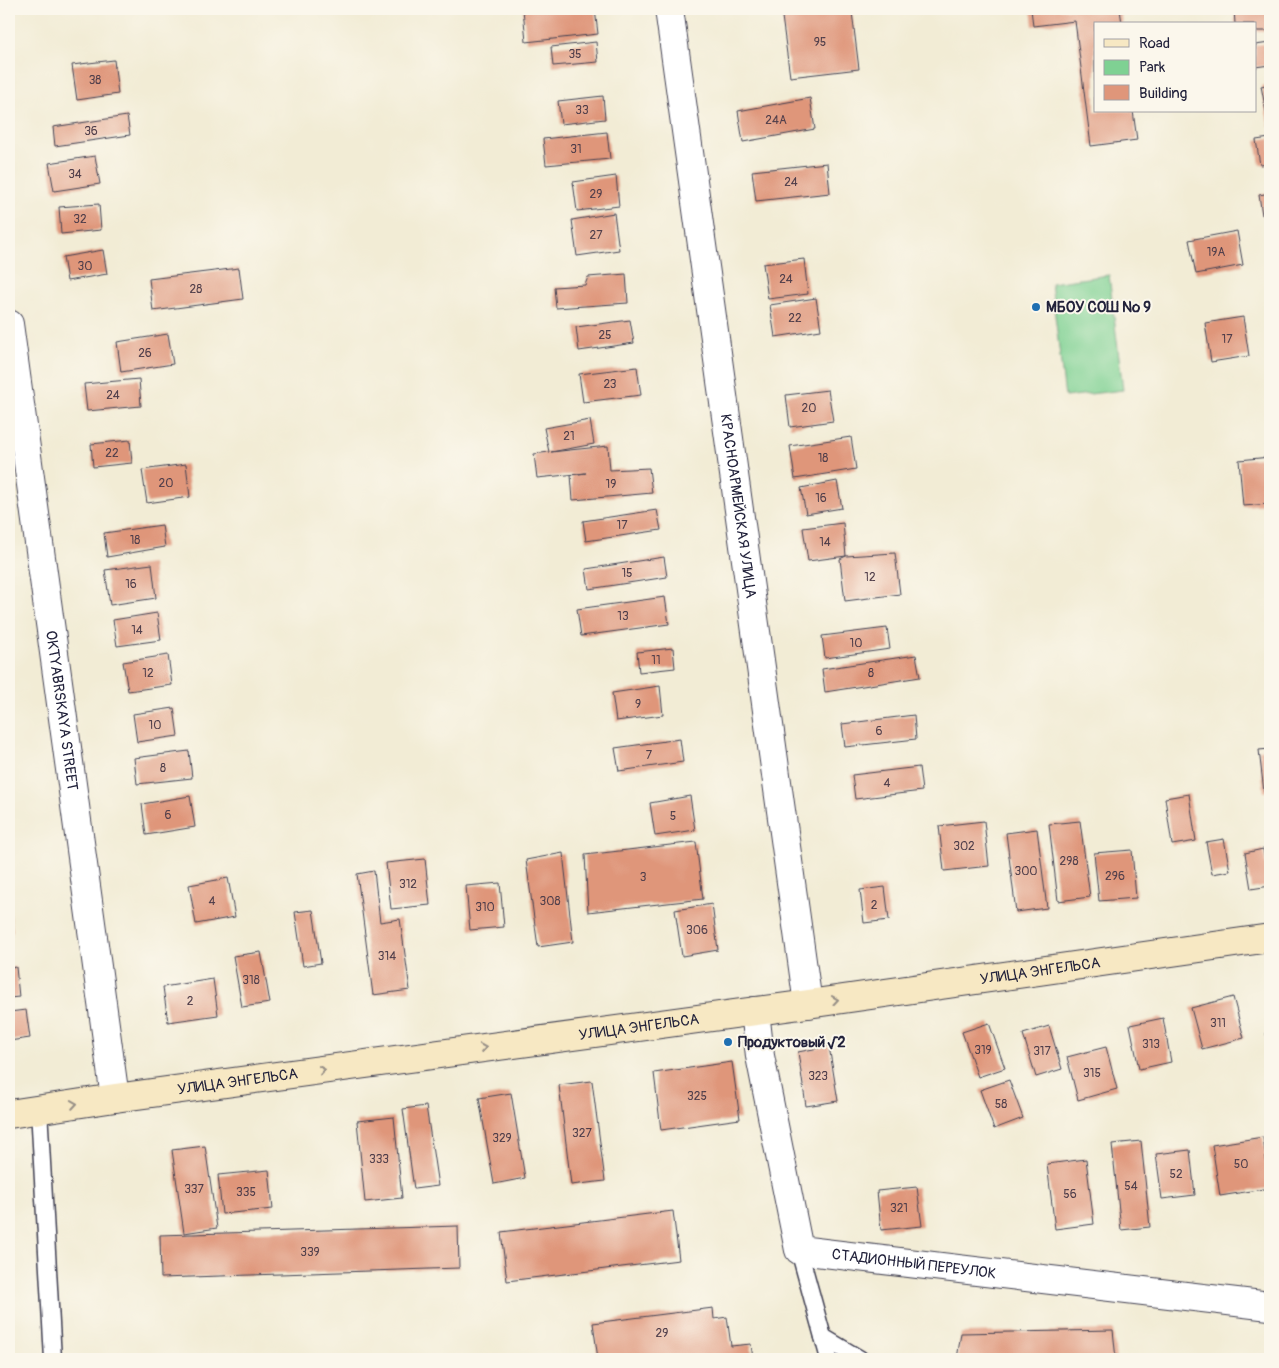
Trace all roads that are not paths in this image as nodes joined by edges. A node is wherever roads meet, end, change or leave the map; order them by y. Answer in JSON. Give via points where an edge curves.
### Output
{"nodes":[{"id":1,"x":669,"y":9,"type":"edge"},
{"id":2,"x":9,"y":324,"type":"edge"},
{"id":3,"x":1270,"y":938,"type":"edge"},
{"id":4,"x":808,"y":1004,"type":"junction"},
{"id":5,"x":755,"y":1011,"type":"junction"},
{"id":6,"x":115,"y":1098,"type":"junction"},
{"id":7,"x":39,"y":1109,"type":"junction"},
{"id":8,"x":9,"y":1114,"type":"edge"},
{"id":9,"x":799,"y":1250,"type":"junction"},
{"id":10,"x":1270,"y":1306,"type":"edge"},
{"id":11,"x":823,"y":1337,"type":"junction"},
{"id":12,"x":53,"y":1359,"type":"edge"},
{"id":13,"x":829,"y":1359,"type":"edge"},
{"id":14,"x":860,"y":1359,"type":"edge"}],
"edges":[{"from":1,"to":4,"type":"street","name":"КРАСНОАРМЕЙСКАЯ УЛИЦА"},
{"from":2,"to":6,"type":"street","name":"OKTYABRSKAYA STREET"},
{"from":4,"to":3,"type":"main road","name":"УЛИЦА ЭНГЕЛЬСА","one_way":true},
{"from":4,"to":5,"type":"main road","name":"УЛИЦА ЭНГЕЛЬСА"},
{"from":6,"to":5,"type":"main road","name":"УЛИЦА ЭНГЕЛЬСА","one_way":true},
{"from":5,"to":9,"type":"street","via":[[760,1056]]},
{"from":7,"to":6,"type":"main road","name":"УЛИЦА ЭНГЕЛЬСА","one_way":true},
{"from":7,"to":8,"type":"main road","name":"УЛИЦА ЭНГЕЛЬСА"},
{"from":7,"to":12,"type":"lane"},
{"from":9,"to":10,"type":"street","name":"СТАДИОННЫЙ ПЕРЕУЛОК"},
{"from":9,"to":11,"type":"lane"},
{"from":11,"to":13,"type":"lane"},
{"from":11,"to":14,"type":"lane"}]}
